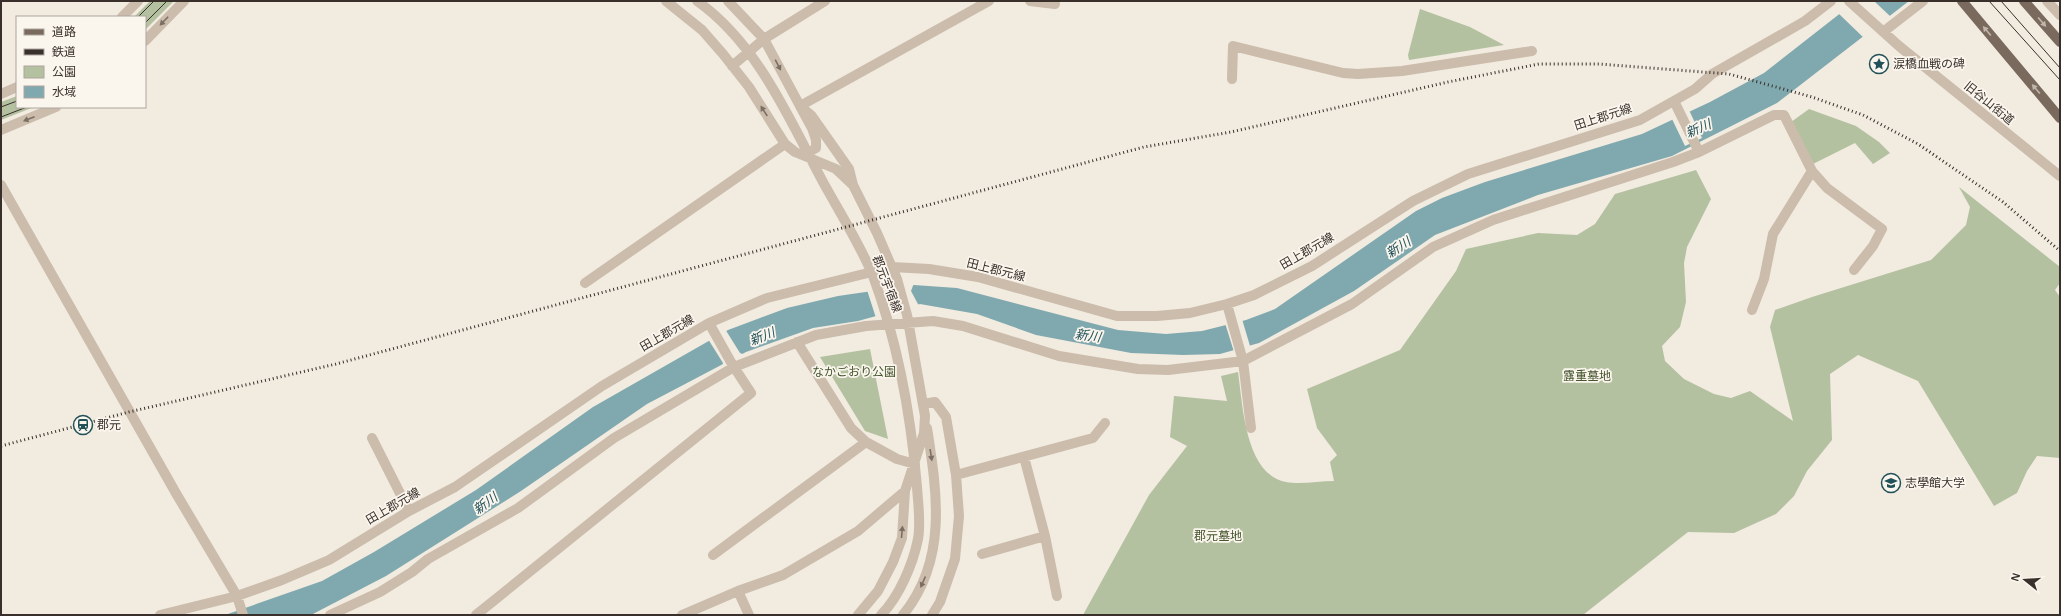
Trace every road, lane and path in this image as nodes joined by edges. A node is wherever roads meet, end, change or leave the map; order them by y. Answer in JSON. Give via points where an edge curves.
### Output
{"nodes":[{"id":1,"x":138,"y":1,"type":"edge"},
{"id":2,"x":184,"y":1,"type":"edge"},
{"id":3,"x":666,"y":1,"type":"edge"},
{"id":4,"x":697,"y":1,"type":"edge"},
{"id":5,"x":825,"y":1,"type":"edge"},
{"id":6,"x":989,"y":1,"type":"edge"},
{"id":7,"x":1030,"y":1,"type":"edge"},
{"id":8,"x":1831,"y":1,"type":"edge"},
{"id":9,"x":1849,"y":1,"type":"edge"},
{"id":10,"x":1923,"y":1,"type":"edge"},
{"id":11,"x":1962,"y":1,"type":"edge"},
{"id":12,"x":2024,"y":1,"type":"edge"},
{"id":13,"x":2048,"y":1,"type":"edge"},
{"id":14,"x":733,"y":2,"type":"edge"},
{"id":15,"x":1055,"y":4,"type":"dead end"},
{"id":16,"x":2060,"y":15,"type":"edge"},
{"id":17,"x":123,"y":16,"type":"edge"},
{"id":18,"x":1883,"y":32,"type":"junction"},
{"id":19,"x":764,"y":39,"type":"junction"},
{"id":20,"x":146,"y":40,"type":"edge"},
{"id":21,"x":2060,"y":42,"type":"edge"},
{"id":22,"x":1532,"y":51,"type":"dead end"},
{"id":23,"x":732,"y":66,"type":"junction"},
{"id":24,"x":1232,"y":78,"type":"dead end"},
{"id":25,"x":16,"y":87,"type":"edge"},
{"id":26,"x":1,"y":94,"type":"edge"},
{"id":27,"x":1674,"y":101,"type":"junction"},
{"id":28,"x":800,"y":106,"type":"junction"},
{"id":29,"x":54,"y":108,"type":"edge"},
{"id":30,"x":2060,"y":118,"type":"edge"},
{"id":31,"x":1,"y":130,"type":"edge"},
{"id":32,"x":785,"y":144,"type":"junction"},
{"id":33,"x":1699,"y":152,"type":"junction"},
{"id":34,"x":804,"y":155,"type":"junction"},
{"id":35,"x":1812,"y":171,"type":"junction"},
{"id":36,"x":2060,"y":176,"type":"edge"},
{"id":37,"x":853,"y":184,"type":"junction"},
{"id":38,"x":1,"y":185,"type":"edge"},
{"id":39,"x":892,"y":267,"type":"junction"},
{"id":40,"x":1854,"y":270,"type":"dead end"},
{"id":41,"x":585,"y":283,"type":"dead end"},
{"id":42,"x":1227,"y":304,"type":"junction"},
{"id":43,"x":1752,"y":310,"type":"dead end"},
{"id":44,"x":908,"y":319,"type":"junction"},
{"id":45,"x":709,"y":323,"type":"junction"},
{"id":46,"x":796,"y":342,"type":"junction"},
{"id":47,"x":1243,"y":361,"type":"junction"},
{"id":48,"x":733,"y":365,"type":"junction"},
{"id":49,"x":923,"y":404,"type":"junction"},
{"id":50,"x":925,"y":416,"type":"junction"},
{"id":51,"x":1105,"y":423,"type":"dead end"},
{"id":52,"x":1251,"y":428,"type":"dead end"},
{"id":53,"x":372,"y":438,"type":"dead end"},
{"id":54,"x":866,"y":442,"type":"junction"},
{"id":55,"x":1024,"y":457,"type":"junction"},
{"id":56,"x":915,"y":464,"type":"junction"},
{"id":57,"x":956,"y":475,"type":"junction"},
{"id":58,"x":904,"y":491,"type":"junction"},
{"id":59,"x":409,"y":510,"type":"junction"},
{"id":60,"x":1045,"y":536,"type":"junction"},
{"id":61,"x":982,"y":554,"type":"dead end"},
{"id":62,"x":713,"y":555,"type":"dead end"},
{"id":63,"x":738,"y":591,"type":"junction"},
{"id":64,"x":1057,"y":596,"type":"dead end"},
{"id":65,"x":238,"y":599,"type":"junction"},
{"id":66,"x":160,"y":615,"type":"edge"},
{"id":67,"x":243,"y":615,"type":"edge"},
{"id":68,"x":330,"y":615,"type":"edge"},
{"id":69,"x":476,"y":615,"type":"edge"},
{"id":70,"x":682,"y":615,"type":"edge"},
{"id":71,"x":749,"y":615,"type":"edge"},
{"id":72,"x":858,"y":615,"type":"edge"},
{"id":73,"x":881,"y":615,"type":"edge"},
{"id":74,"x":903,"y":615,"type":"edge"},
{"id":75,"x":932,"y":615,"type":"edge"}],
"edges":[{"from":1,"to":17,"type":"street"},
{"from":2,"to":20,"type":"street","one_way":true},
{"from":3,"to":23,"type":"street","via":[[702,30]]},
{"from":4,"to":73,"type":"street","name":"郡元宇宿線","via":[[722,21],[741,42],[775,95],[855,240],[872,275],[887,318],[910,427],[918,538],[903,580]]},
{"from":5,"to":19,"type":"street"},
{"from":6,"to":28,"type":"street"},
{"from":7,"to":15,"type":"street"},
{"from":8,"to":27,"type":"street","name":"田上郡元線","via":[[1805,21],[1712,74],[1695,89]]},
{"from":9,"to":18,"type":"street","name":"旧谷山街道"},
{"from":10,"to":18,"type":"street"},
{"from":30,"to":11,"type":"main road","one_way":true},
{"from":12,"to":21,"type":"main road","one_way":true},
{"from":13,"to":16,"type":"street"},
{"from":14,"to":19,"type":"street"},
{"from":18,"to":36,"type":"street","name":"旧谷山街道"},
{"from":19,"to":23,"type":"street"},
{"from":19,"to":28,"type":"street","one_way":true},
{"from":22,"to":24,"type":"street","via":[[1402,71],[1358,74],[1343,73],[1233,46]]},
{"from":32,"to":23,"type":"street","one_way":true},
{"from":25,"to":26,"type":"street"},
{"from":27,"to":33,"type":"street"},
{"from":27,"to":42,"type":"street","name":"田上郡元線","via":[[1640,120],[1468,174],[1413,201],[1312,266],[1254,295]]},
{"from":28,"to":34,"type":"street","via":[[816,140],[816,148]]},
{"from":28,"to":37,"type":"street","via":[[811,115],[849,169]]},
{"from":29,"to":31,"type":"street","one_way":true},
{"from":32,"to":34,"type":"street"},
{"from":32,"to":41,"type":"street"},
{"from":33,"to":35,"type":"street","via":[[1774,115],[1784,115]]},
{"from":33,"to":47,"type":"street","via":[[1493,220],[1440,244],[1352,304]]},
{"from":34,"to":37,"type":"street","via":[[836,169]]},
{"from":35,"to":40,"type":"street","via":[[1827,188],[1882,229],[1873,246]]},
{"from":35,"to":43,"type":"street","via":[[1773,234],[1764,279]]},
{"from":37,"to":39,"type":"street"},
{"from":38,"to":65,"type":"street"},
{"from":39,"to":42,"type":"street","name":"田上郡元線","via":[[929,269],[978,277],[1117,316],[1190,313]]},
{"from":39,"to":44,"type":"street"},
{"from":39,"to":45,"type":"street","name":"田上郡元線","via":[[767,298]]},
{"from":42,"to":47,"type":"street"},
{"from":44,"to":46,"type":"street","via":[[816,335]]},
{"from":44,"to":47,"type":"street","via":[[963,326],[1059,356],[1138,369],[1168,370]]},
{"from":44,"to":49,"type":"street"},
{"from":45,"to":48,"type":"street"},
{"from":45,"to":59,"type":"street","name":"田上郡元線","via":[[602,386],[455,487]]},
{"from":46,"to":48,"type":"street"},
{"from":46,"to":54,"type":"street","via":[[851,428]]},
{"from":47,"to":52,"type":"street"},
{"from":48,"to":68,"type":"street","via":[[614,438],[518,508],[428,559],[380,592]]},
{"from":48,"to":69,"type":"street","via":[[751,393]]},
{"from":49,"to":50,"type":"street"},
{"from":49,"to":57,"type":"street","via":[[935,402],[946,418]]},
{"from":50,"to":56,"type":"street","via":[[924,433]]},
{"from":50,"to":74,"type":"street","one_way":true,"via":[[937,498],[936,532],[924,580],[911,606]]},
{"from":51,"to":55,"type":"street","via":[[1093,438]]},
{"from":53,"to":59,"type":"street"},
{"from":54,"to":56,"type":"street","via":[[897,459]]},
{"from":54,"to":62,"type":"street"},
{"from":55,"to":57,"type":"street"},
{"from":55,"to":60,"type":"street"},
{"from":56,"to":58,"type":"street"},
{"from":57,"to":75,"type":"street","via":[[959,516],[955,559],[940,602]]},
{"from":58,"to":63,"type":"street","via":[[858,531],[783,576]]},
{"from":72,"to":58,"type":"street","one_way":true,"via":[[878,591],[902,538]]},
{"from":59,"to":65,"type":"street","name":"田上郡元線","via":[[329,560]]},
{"from":60,"to":61,"type":"street"},
{"from":60,"to":64,"type":"street"},
{"from":63,"to":70,"type":"street"},
{"from":63,"to":71,"type":"street"},
{"from":65,"to":66,"type":"street","name":"田上郡元線"},
{"from":65,"to":67,"type":"street"}]}
